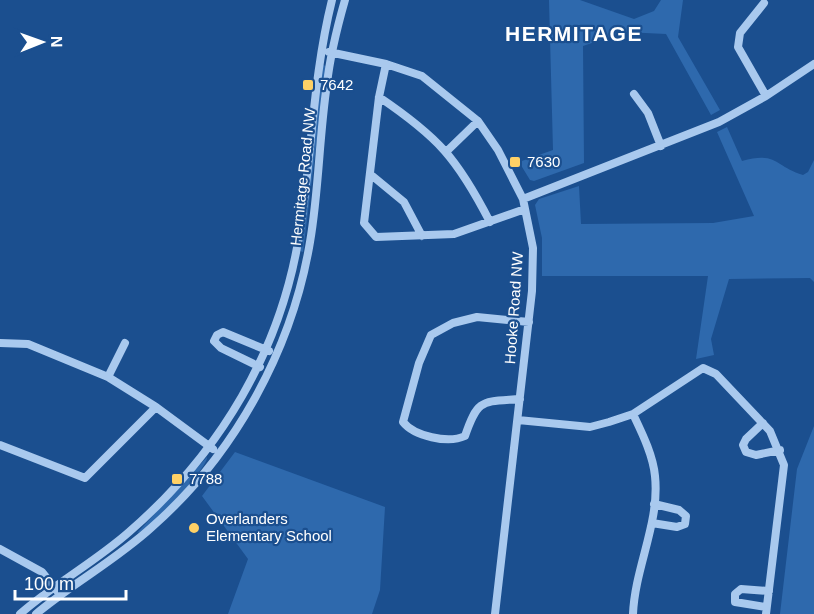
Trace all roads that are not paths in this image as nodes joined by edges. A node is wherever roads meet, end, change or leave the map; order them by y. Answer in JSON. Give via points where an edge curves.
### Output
{"nodes":[{"id":1,"x":332,"y":0,"type":"edge"},
{"id":2,"x":345,"y":0,"type":"edge"},
{"id":3,"x":764,"y":3,"type":"dead end"},
{"id":4,"x":321,"y":50,"type":"junction"},
{"id":5,"x":332,"y":52,"type":"junction"},
{"id":6,"x":387,"y":64,"type":"junction"},
{"id":7,"x":814,"y":64,"type":"edge"},
{"id":8,"x":634,"y":94,"type":"dead end"},
{"id":9,"x":766,"y":96,"type":"junction"},
{"id":10,"x":379,"y":97,"type":"junction"},
{"id":11,"x":478,"y":121,"type":"junction"},
{"id":12,"x":661,"y":146,"type":"junction"},
{"id":13,"x":447,"y":151,"type":"junction"},
{"id":14,"x":370,"y":174,"type":"junction"},
{"id":15,"x":523,"y":199,"type":"junction"},
{"id":16,"x":525,"y":209,"type":"junction"},
{"id":17,"x":490,"y":222,"type":"junction"},
{"id":18,"x":422,"y":236,"type":"junction"},
{"id":19,"x":529,"y":322,"type":"junction"},
{"id":20,"x":125,"y":343,"type":"dead end"},
{"id":21,"x":0,"y":344,"type":"edge"},
{"id":22,"x":266,"y":350,"type":"junction"},
{"id":23,"x":275,"y":354,"type":"junction"},
{"id":24,"x":258,"y":366,"type":"junction"},
{"id":25,"x":267,"y":371,"type":"junction"},
{"id":26,"x":108,"y":377,"type":"junction"},
{"id":27,"x":520,"y":399,"type":"junction"},
{"id":28,"x":156,"y":407,"type":"junction"},
{"id":29,"x":633,"y":414,"type":"junction"},
{"id":30,"x":518,"y":420,"type":"junction"},
{"id":31,"x":763,"y":423,"type":"junction"},
{"id":32,"x":0,"y":445,"type":"edge"},
{"id":33,"x":210,"y":446,"type":"junction"},
{"id":34,"x":780,"y":450,"type":"junction"},
{"id":35,"x":219,"y":453,"type":"junction"},
{"id":36,"x":654,"y":504,"type":"junction"},
{"id":37,"x":652,"y":523,"type":"junction"},
{"id":38,"x":0,"y":549,"type":"edge"},
{"id":39,"x":55,"y":587,"type":"junction"},
{"id":40,"x":770,"y":591,"type":"junction"},
{"id":41,"x":60,"y":595,"type":"junction"},
{"id":42,"x":766,"y":610,"type":"edge"},
{"id":43,"x":20,"y":614,"type":"edge"},
{"id":44,"x":36,"y":614,"type":"edge"},
{"id":45,"x":495,"y":614,"type":"edge"},
{"id":46,"x":633,"y":614,"type":"edge"}],
"edges":[{"from":1,"to":4,"type":"street","name":"Hermitage Road NW"},
{"from":2,"to":5,"type":"street","name":"Hermitage Road NW"},
{"from":3,"to":9,"type":"street","via":[[740,33],[738,47]]},
{"from":4,"to":5,"type":"street","name":"Hooke Road NW"},
{"from":4,"to":22,"type":"street","name":"Hermitage Road NW","via":[[300,230],[288,287]]},
{"from":5,"to":6,"type":"street","name":"Hooke Road NW"},
{"from":5,"to":23,"type":"street","name":"Hermitage Road NW","via":[[310,243],[294,310]]},
{"from":6,"to":10,"type":"street"},
{"from":6,"to":11,"type":"street","name":"Hooke Road NW","via":[[422,76]]},
{"from":7,"to":9,"type":"street"},
{"from":8,"to":12,"type":"street","via":[[648,113]]},
{"from":9,"to":12,"type":"street"},
{"from":10,"to":13,"type":"street","via":[[422,126]]},
{"from":10,"to":14,"type":"street"},
{"from":11,"to":13,"type":"street"},
{"from":11,"to":15,"type":"street","name":"Hooke Road NW"},
{"from":12,"to":15,"type":"street"},
{"from":13,"to":17,"type":"street"},
{"from":14,"to":18,"type":"street","via":[[404,202]]},
{"from":14,"to":18,"type":"street","via":[[364,223],[376,237]]},
{"from":15,"to":16,"type":"street","name":"Hooke Road NW"},
{"from":16,"to":17,"type":"street"},
{"from":16,"to":19,"type":"street","name":"Hooke Road NW","via":[[533,248]]},
{"from":17,"to":18,"type":"street","via":[[454,234]]},
{"from":19,"to":27,"type":"street","name":"Hooke Road NW"},
{"from":19,"to":27,"type":"street","via":[[477,317],[453,323],[431,336],[419,363],[403,422],[410,431],[454,441],[465,436],[474,410],[484,402]]},
{"from":20,"to":26,"type":"street"},
{"from":21,"to":26,"type":"street","via":[[28,344]]},
{"from":22,"to":23,"type":"street"},
{"from":22,"to":24,"type":"street","name":"Hermitage Road NW"},
{"from":22,"to":24,"type":"street","via":[[224,332],[217,334],[214,341],[221,348]]},
{"from":23,"to":25,"type":"street","name":"Hermitage Road NW"},
{"from":24,"to":25,"type":"street"},
{"from":24,"to":33,"type":"street","name":"Hermitage Road NW","via":[[236,409]]},
{"from":25,"to":35,"type":"street","name":"Hermitage Road NW","via":[[253,402]]},
{"from":26,"to":28,"type":"street"},
{"from":27,"to":30,"type":"street","name":"Hooke Road NW"},
{"from":28,"to":32,"type":"street","via":[[85,478]]},
{"from":28,"to":33,"type":"street"},
{"from":29,"to":30,"type":"street","via":[[590,427]]},
{"from":29,"to":31,"type":"street","via":[[704,368],[716,374]]},
{"from":29,"to":36,"type":"street","via":[[655,475]]},
{"from":30,"to":45,"type":"street","name":"Hooke Road NW"},
{"from":31,"to":34,"type":"street"},
{"from":31,"to":34,"type":"street","via":[[746,439],[746,452],[756,455]]},
{"from":33,"to":35,"type":"street"},
{"from":33,"to":39,"type":"street","name":"Hermitage Road NW","via":[[177,487],[128,533]]},
{"from":34,"to":40,"type":"street","via":[[784,465]]},
{"from":35,"to":41,"type":"street","name":"Hermitage Road NW","via":[[154,526]]},
{"from":36,"to":37,"type":"street"},
{"from":36,"to":37,"type":"street","via":[[679,510],[686,516],[685,524],[677,527]]},
{"from":37,"to":46,"type":"street"},
{"from":38,"to":39,"type":"street","via":[[42,573]]},
{"from":39,"to":41,"type":"street"},
{"from":39,"to":43,"type":"street","name":"Hermitage Road NW"},
{"from":40,"to":42,"type":"street"},
{"from":40,"to":42,"type":"street","via":[[741,589],[735,594],[735,602]]},
{"from":41,"to":44,"type":"street","name":"Hermitage Road NW"}]}
